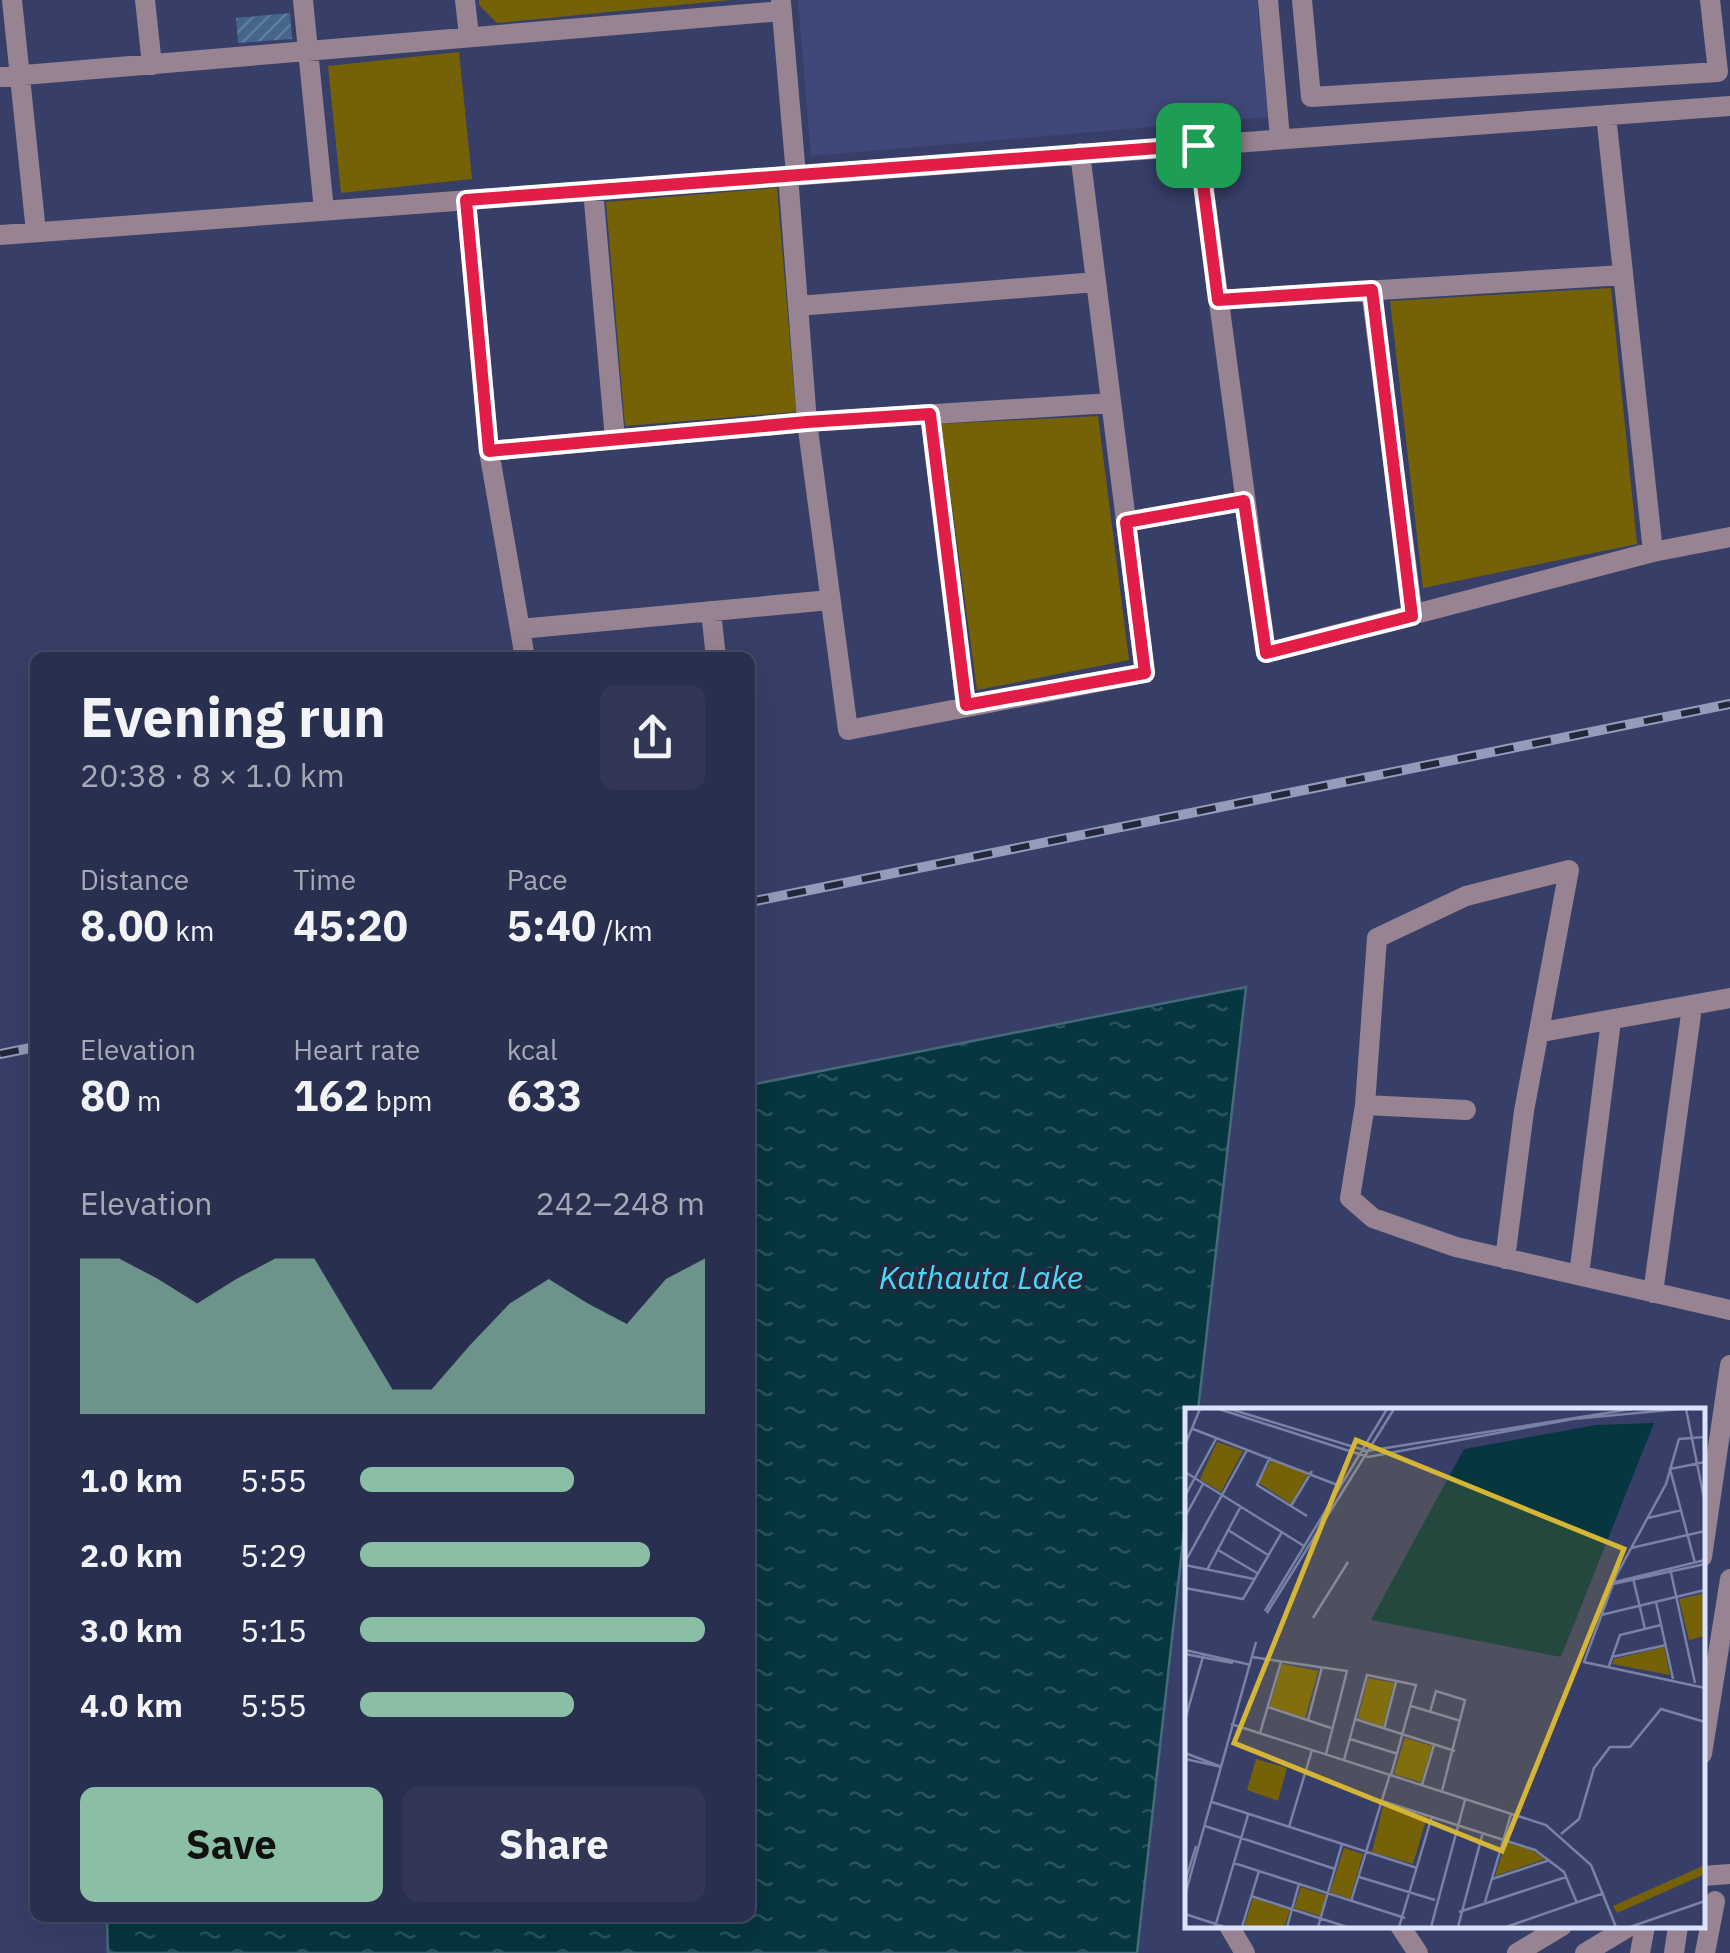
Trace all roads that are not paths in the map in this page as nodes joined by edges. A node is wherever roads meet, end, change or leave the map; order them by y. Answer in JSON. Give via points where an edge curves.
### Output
{"nodes":[{"id":1,"x":12,"y":0,"type":"edge"},
{"id":2,"x":146,"y":0,"type":"edge"},
{"id":3,"x":303,"y":0,"type":"edge"},
{"id":4,"x":466,"y":0,"type":"edge"},
{"id":5,"x":1268,"y":0,"type":"edge"},
{"id":6,"x":1302,"y":0,"type":"edge"},
{"id":7,"x":1710,"y":0,"type":"edge"},
{"id":8,"x":781,"y":6,"type":"edge"},
{"id":9,"x":469,"y":36,"type":"junction"},
{"id":10,"x":308,"y":53,"type":"junction"},
{"id":11,"x":152,"y":66,"type":"junction"},
{"id":12,"x":10,"y":76,"type":"edge"},
{"id":13,"x":1730,"y":106,"type":"edge"},
{"id":14,"x":1606,"y":115,"type":"junction"},
{"id":15,"x":1280,"y":138,"type":"junction"},
{"id":16,"x":1198,"y":145,"type":"junction"},
{"id":17,"x":1080,"y":153,"type":"junction"},
{"id":18,"x":792,"y":175,"type":"junction"},
{"id":19,"x":593,"y":190,"type":"junction"},
{"id":20,"x":466,"y":200,"type":"junction"},
{"id":21,"x":324,"y":210,"type":"junction"},
{"id":22,"x":36,"y":232,"type":"junction"},
{"id":23,"x":0,"y":235,"type":"edge"},
{"id":24,"x":1623,"y":275,"type":"junction"},
{"id":25,"x":1096,"y":282,"type":"junction"},
{"id":26,"x":1372,"y":290,"type":"junction"},
{"id":27,"x":1218,"y":300,"type":"junction"},
{"id":28,"x":798,"y":306,"type":"junction"},
{"id":29,"x":1111,"y":403,"type":"junction"},
{"id":30,"x":930,"y":414,"type":"junction"},
{"id":31,"x":807,"y":422,"type":"junction"},
{"id":32,"x":616,"y":439,"type":"junction"},
{"id":33,"x":489,"y":451,"type":"junction"},
{"id":34,"x":1244,"y":501,"type":"junction"},
{"id":35,"x":1126,"y":522,"type":"junction"},
{"id":36,"x":1730,"y":537,"type":"edge"},
{"id":37,"x":1653,"y":552,"type":"junction"},
{"id":38,"x":830,"y":600,"type":"junction"},
{"id":39,"x":711,"y":611,"type":"junction"},
{"id":40,"x":1412,"y":616,"type":"junction"},
{"id":41,"x":520,"y":629,"type":"junction"},
{"id":42,"x":524,"y":652,"type":"edge"},
{"id":43,"x":715,"y":652,"type":"edge"},
{"id":44,"x":966,"y":705,"type":"junction"},
{"id":45,"x":1730,"y":998,"type":"edge"},
{"id":46,"x":1692,"y":1007,"type":"junction"},
{"id":47,"x":1611,"y":1020,"type":"junction"},
{"id":48,"x":1542,"y":1032,"type":"dead end"},
{"id":49,"x":1365,"y":1105,"type":"junction"},
{"id":50,"x":1466,"y":1110,"type":"dead end"},
{"id":51,"x":1505,"y":1258,"type":"junction"},
{"id":52,"x":1579,"y":1276,"type":"junction"},
{"id":53,"x":1653,"y":1292,"type":"junction"},
{"id":54,"x":1730,"y":1310,"type":"edge"},
{"id":55,"x":1730,"y":1366,"type":"edge"},
{"id":56,"x":1705,"y":1537,"type":"edge"},
{"id":57,"x":1730,"y":1579,"type":"edge"},
{"id":58,"x":1723,"y":1666,"type":"edge"},
{"id":59,"x":1705,"y":1741,"type":"edge"},
{"id":60,"x":1730,"y":1874,"type":"edge"},
{"id":61,"x":1705,"y":1876,"type":"edge"},
{"id":62,"x":1716,"y":1901,"type":"edge"},
{"id":63,"x":1230,"y":1928,"type":"edge"},
{"id":64,"x":1401,"y":1928,"type":"edge"},
{"id":65,"x":1559,"y":1928,"type":"edge"},
{"id":66,"x":1627,"y":1928,"type":"edge"},
{"id":67,"x":1645,"y":1928,"type":"edge"},
{"id":68,"x":1678,"y":1928,"type":"edge"},
{"id":69,"x":1245,"y":1953,"type":"edge"},
{"id":70,"x":1418,"y":1953,"type":"edge"},
{"id":71,"x":1517,"y":1953,"type":"edge"},
{"id":72,"x":1585,"y":1953,"type":"edge"},
{"id":73,"x":1640,"y":1953,"type":"edge"},
{"id":74,"x":1674,"y":1953,"type":"edge"},
{"id":75,"x":1704,"y":1953,"type":"edge"}],
"edges":[{"from":1,"to":12,"type":"street"},
{"from":2,"to":11,"type":"street"},
{"from":3,"to":10,"type":"street"},
{"from":4,"to":9,"type":"street"},
{"from":5,"to":15,"type":"street"},
{"from":6,"to":7,"type":"street","via":[[1311,98],[1718,72]]},
{"from":8,"to":9,"type":"street"},
{"from":8,"to":18,"type":"street"},
{"from":9,"to":10,"type":"street"},
{"from":10,"to":11,"type":"street"},
{"from":10,"to":21,"type":"street"},
{"from":11,"to":12,"type":"street"},
{"from":12,"to":22,"type":"street"},
{"from":13,"to":14,"type":"street"},
{"from":14,"to":15,"type":"street"},
{"from":14,"to":24,"type":"street"},
{"from":15,"to":16,"type":"street"},
{"from":16,"to":17,"type":"street"},
{"from":16,"to":27,"type":"street"},
{"from":17,"to":18,"type":"street"},
{"from":17,"to":25,"type":"street"},
{"from":18,"to":19,"type":"street"},
{"from":18,"to":28,"type":"street"},
{"from":19,"to":20,"type":"street"},
{"from":19,"to":32,"type":"street"},
{"from":20,"to":21,"type":"street"},
{"from":20,"to":33,"type":"street"},
{"from":21,"to":22,"type":"street"},
{"from":22,"to":23,"type":"street"},
{"from":24,"to":26,"type":"street"},
{"from":24,"to":37,"type":"street"},
{"from":25,"to":28,"type":"street"},
{"from":25,"to":29,"type":"street"},
{"from":26,"to":27,"type":"street"},
{"from":26,"to":40,"type":"street"},
{"from":27,"to":34,"type":"street"},
{"from":28,"to":31,"type":"street"},
{"from":29,"to":30,"type":"street"},
{"from":29,"to":35,"type":"street"},
{"from":30,"to":31,"type":"street"},
{"from":30,"to":44,"type":"street"},
{"from":31,"to":32,"type":"street"},
{"from":31,"to":38,"type":"street"},
{"from":32,"to":33,"type":"street"},
{"from":33,"to":41,"type":"street"},
{"from":34,"to":35,"type":"street"},
{"from":34,"to":40,"type":"street","via":[[1266,653]]},
{"from":35,"to":44,"type":"street","via":[[1145,673]]},
{"from":36,"to":37,"type":"street"},
{"from":37,"to":40,"type":"street"},
{"from":38,"to":39,"type":"street"},
{"from":38,"to":44,"type":"street","via":[[848,730]]},
{"from":39,"to":41,"type":"street"},
{"from":39,"to":43,"type":"street"},
{"from":41,"to":42,"type":"street"},
{"from":45,"to":46,"type":"street"},
{"from":46,"to":47,"type":"street"},
{"from":46,"to":53,"type":"street"},
{"from":47,"to":48,"type":"street"},
{"from":47,"to":52,"type":"street"},
{"from":49,"to":50,"type":"street"},
{"from":49,"to":51,"type":"street","via":[[1350,1198],[1373,1218]]},
{"from":49,"to":51,"type":"street","via":[[1377,938],[1466,896],[1569,870],[1524,1110]]},
{"from":51,"to":52,"type":"street"},
{"from":52,"to":53,"type":"street"},
{"from":53,"to":54,"type":"street"},
{"from":55,"to":56,"type":"street"},
{"from":57,"to":58,"type":"street"},
{"from":58,"to":59,"type":"street"},
{"from":60,"to":61,"type":"street"},
{"from":62,"to":75,"type":"street"},
{"from":63,"to":69,"type":"street"},
{"from":64,"to":70,"type":"street"},
{"from":65,"to":71,"type":"street"},
{"from":66,"to":72,"type":"street"},
{"from":67,"to":73,"type":"street"},
{"from":68,"to":74,"type":"street"}]}
